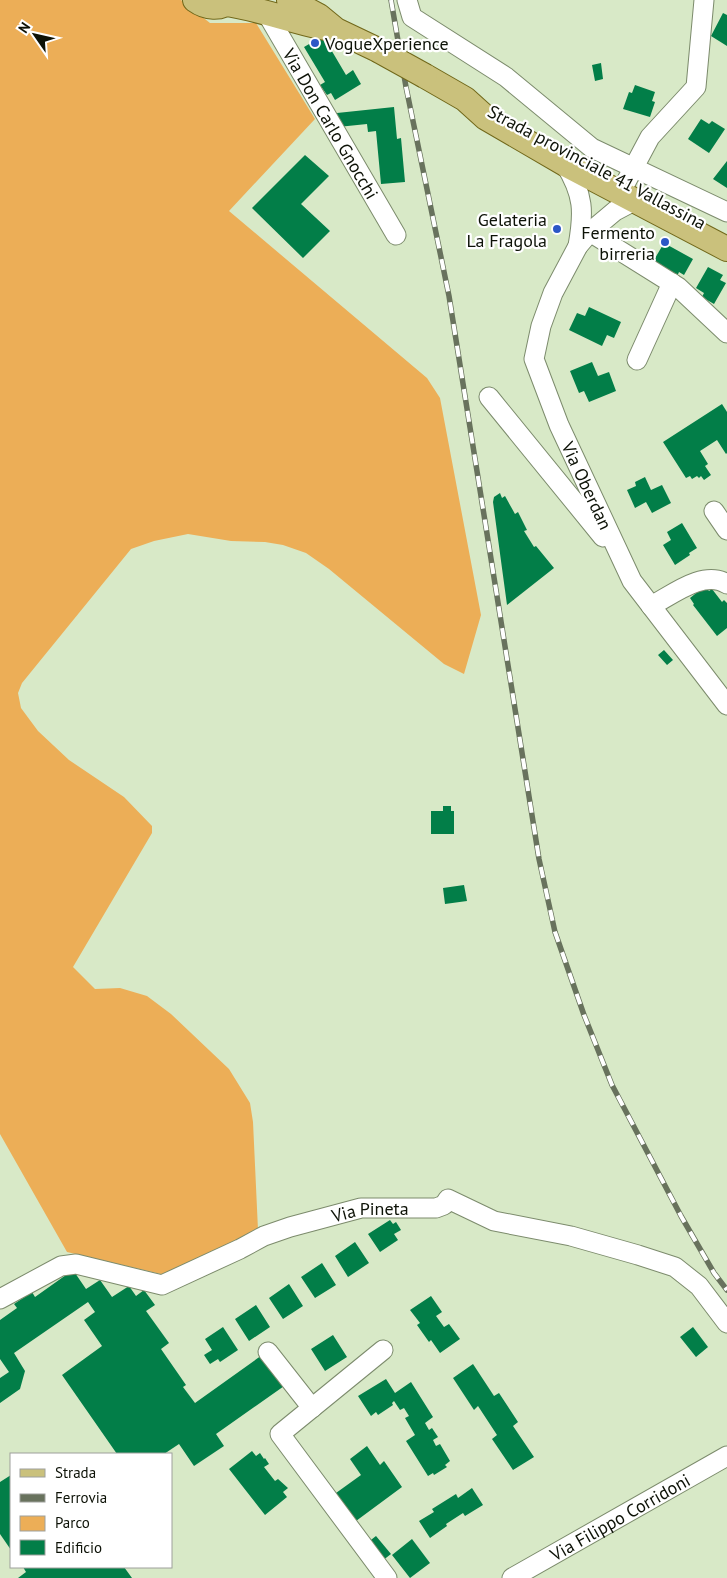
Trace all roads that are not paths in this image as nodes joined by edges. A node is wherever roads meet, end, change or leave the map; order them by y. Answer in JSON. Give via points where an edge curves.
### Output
{"nodes":[{"id":1,"x":195,"y":0,"type":"edge"},
{"id":2,"x":289,"y":0,"type":"edge"},
{"id":3,"x":407,"y":0,"type":"edge"},
{"id":4,"x":704,"y":0,"type":"edge"},
{"id":5,"x":229,"y":2,"type":"edge"},
{"id":6,"x":266,"y":12,"type":"junction"},
{"id":7,"x":336,"y":30,"type":"junction"},
{"id":8,"x":465,"y":99,"type":"junction"},
{"id":9,"x":650,"y":137,"type":"junction"},
{"id":10,"x":605,"y":162,"type":"junction"},
{"id":11,"x":566,"y":164,"type":"junction"},
{"id":12,"x":631,"y":184,"type":"junction"},
{"id":13,"x":727,"y":212,"type":"edge"},
{"id":14,"x":396,"y":235,"type":"dead end"},
{"id":15,"x":727,"y":238,"type":"edge"},
{"id":16,"x":584,"y":239,"type":"junction"},
{"id":17,"x":727,"y":248,"type":"edge"},
{"id":18,"x":672,"y":283,"type":"junction"},
{"id":19,"x":727,"y":332,"type":"edge"},
{"id":20,"x":637,"y":360,"type":"dead end"},
{"id":21,"x":489,"y":397,"type":"dead end"},
{"id":22,"x":714,"y":511,"type":"dead end"},
{"id":23,"x":727,"y":530,"type":"edge"},
{"id":24,"x":622,"y":559,"type":"junction"},
{"id":25,"x":727,"y":584,"type":"edge"},
{"id":26,"x":651,"y":606,"type":"junction"},
{"id":27,"x":727,"y":705,"type":"edge"},
{"id":28,"x":0,"y":1299,"type":"edge"},
{"id":29,"x":727,"y":1323,"type":"edge"},
{"id":30,"x":383,"y":1350,"type":"dead end"},
{"id":31,"x":268,"y":1352,"type":"dead end"},
{"id":32,"x":312,"y":1408,"type":"junction"},
{"id":33,"x":727,"y":1456,"type":"edge"},
{"id":34,"x":387,"y":1578,"type":"edge"},
{"id":35,"x":512,"y":1578,"type":"edge"}],
"edges":[{"from":1,"to":5,"type":"main road","name":"Strada provinciale 41 Vallassina","via":[[205,6],[216,7]]},
{"from":2,"to":7,"type":"main road","name":"Strada provinciale 41 Vallassina","via":[[319,16]]},
{"from":3,"to":10,"type":"street","via":[[412,17],[506,77]]},
{"from":4,"to":9,"type":"street","via":[[696,87]]},
{"from":5,"to":6,"type":"main road","name":"Strada provinciale 41 Vallassina"},
{"from":6,"to":7,"type":"main road","name":"Strada provinciale 41 Vallassina"},
{"from":6,"to":14,"type":"street","name":"Via Don Carlo Gnocchi"},
{"from":7,"to":8,"type":"main road","name":"Strada provinciale 41 Vallassina","bridge":true},
{"from":8,"to":10,"type":"main road","name":"Strada provinciale 41 Vallassina","via":[[488,106]]},
{"from":8,"to":11,"type":"main road","name":"Strada provinciale 41 Vallassina","via":[[486,118]]},
{"from":9,"to":10,"type":"street"},
{"from":9,"to":12,"type":"street"},
{"from":10,"to":12,"type":"main road","name":"Strada provinciale 41 Vallassina"},
{"from":11,"to":12,"type":"main road","name":"Strada provinciale 41 Vallassina"},
{"from":11,"to":16,"type":"street","name":"Via Oberdan","via":[[581,202]]},
{"from":12,"to":13,"type":"street"},
{"from":12,"to":15,"type":"main road","name":"Strada provinciale 41 Vallassina"},
{"from":12,"to":16,"type":"street","name":"Via Oberdan","via":[[621,207]]},
{"from":12,"to":17,"type":"main road","name":"Strada provinciale 41 Vallassina"},
{"from":16,"to":18,"type":"street"},
{"from":16,"to":24,"type":"street","name":"Via Oberdan","via":[[550,302],[534,359],[559,425]]},
{"from":18,"to":19,"type":"street"},
{"from":18,"to":20,"type":"street"},
{"from":21,"to":24,"type":"street"},
{"from":22,"to":23,"type":"street"},
{"from":24,"to":26,"type":"street","name":"Via Oberdan","via":[[632,581]]},
{"from":25,"to":26,"type":"street","via":[[719,578],[702,579]]},
{"from":26,"to":27,"type":"street","name":"Via Oberdan"},
{"from":28,"to":29,"type":"street","name":"Via Pineta","via":[[61,1266],[76,1264],[162,1285],[290,1226],[361,1208],[436,1208],[448,1199],[494,1221],[570,1236],[675,1267],[699,1286]]},
{"from":30,"to":32,"type":"street"},
{"from":31,"to":32,"type":"street"},
{"from":32,"to":34,"type":"street","via":[[280,1434]]},
{"from":33,"to":35,"type":"street","name":"Via Filippo Corridoni"}]}
